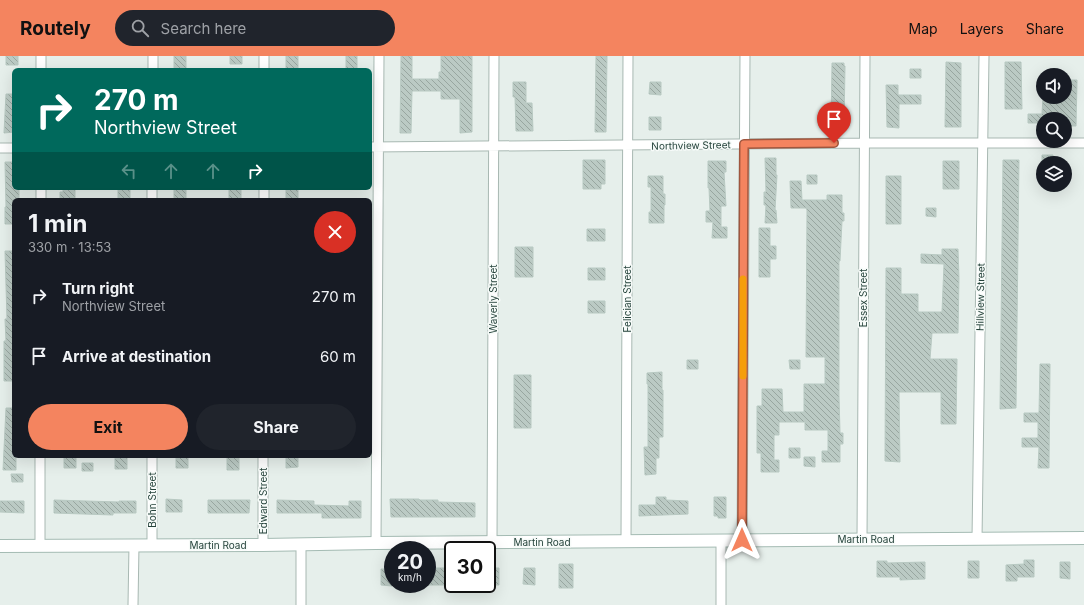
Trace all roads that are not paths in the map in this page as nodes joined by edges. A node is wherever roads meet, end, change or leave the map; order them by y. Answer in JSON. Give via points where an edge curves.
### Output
{"nodes":[{"id":1,"x":41,"y":56,"type":"edge"},
{"id":2,"x":153,"y":56,"type":"edge"},
{"id":3,"x":264,"y":56,"type":"edge"},
{"id":4,"x":379,"y":56,"type":"edge"},
{"id":5,"x":494,"y":56,"type":"edge"},
{"id":6,"x":628,"y":56,"type":"edge"},
{"id":7,"x":744,"y":56,"type":"edge"},
{"id":8,"x":865,"y":56,"type":"edge"},
{"id":9,"x":984,"y":56,"type":"edge"},
{"id":10,"x":41,"y":68,"type":"edge"},
{"id":11,"x":153,"y":68,"type":"edge"},
{"id":12,"x":264,"y":68,"type":"edge"},
{"id":13,"x":864,"y":143,"type":"junction"},
{"id":14,"x":982,"y":143,"type":"junction"},
{"id":15,"x":1084,"y":143,"type":"edge"},
{"id":16,"x":744,"y":144,"type":"junction"},
{"id":17,"x":494,"y":146,"type":"junction"},
{"id":18,"x":627,"y":146,"type":"junction"},
{"id":19,"x":374,"y":147,"type":"edge"},
{"id":20,"x":0,"y":148,"type":"edge"},
{"id":21,"x":12,"y":148,"type":"edge"},
{"id":22,"x":40,"y":458,"type":"edge"},
{"id":23,"x":152,"y":458,"type":"edge"},
{"id":24,"x":263,"y":458,"type":"edge"},
{"id":25,"x":1084,"y":538,"type":"edge"},
{"id":26,"x":862,"y":539,"type":"junction"},
{"id":27,"x":977,"y":539,"type":"junction"},
{"id":28,"x":721,"y":540,"type":"junction"},
{"id":29,"x":742,"y":540,"type":"junction"},
{"id":30,"x":492,"y":541,"type":"edge"},
{"id":31,"x":626,"y":541,"type":"junction"},
{"id":32,"x":444,"y":542,"type":"edge"},
{"id":33,"x":496,"y":542,"type":"edge"},
{"id":34,"x":376,"y":543,"type":"junction"},
{"id":35,"x":134,"y":545,"type":"junction"},
{"id":36,"x":152,"y":545,"type":"junction"},
{"id":37,"x":263,"y":545,"type":"junction"},
{"id":38,"x":301,"y":545,"type":"junction"},
{"id":39,"x":0,"y":546,"type":"edge"},
{"id":40,"x":40,"y":546,"type":"junction"},
{"id":41,"x":133,"y":605,"type":"edge"},
{"id":42,"x":301,"y":605,"type":"edge"},
{"id":43,"x":721,"y":605,"type":"edge"}],
"edges":[{"from":1,"to":10,"type":"street"},
{"from":2,"to":11,"type":"street"},
{"from":3,"to":12,"type":"street"},
{"from":4,"to":19,"type":"street"},
{"from":5,"to":17,"type":"street","name":"Waverly Street"},
{"from":6,"to":18,"type":"street","name":"Felician Street"},
{"from":7,"to":16,"type":"street"},
{"from":8,"to":13,"type":"street","name":"Essex Street"},
{"from":9,"to":14,"type":"street","name":"Hillview Street"},
{"from":13,"to":14,"type":"street","name":"Northview Street"},
{"from":13,"to":16,"type":"street","name":"Northview Street"},
{"from":13,"to":26,"type":"street","name":"Essex Street"},
{"from":14,"to":15,"type":"street","name":"Northview Street"},
{"from":14,"to":27,"type":"street","name":"Hillview Street"},
{"from":16,"to":18,"type":"street","name":"Northview Street"},
{"from":16,"to":29,"type":"street"},
{"from":17,"to":18,"type":"street","name":"Northview Street"},
{"from":17,"to":19,"type":"street","name":"Northview Street"},
{"from":17,"to":30,"type":"street","name":"Waverly Street"},
{"from":18,"to":31,"type":"street","name":"Felician Street"},
{"from":19,"to":34,"type":"street"},
{"from":20,"to":21,"type":"street"},
{"from":22,"to":40,"type":"street"},
{"from":23,"to":36,"type":"street","name":"Bohn Street"},
{"from":24,"to":37,"type":"street","name":"Edward Street"},
{"from":25,"to":27,"type":"street","name":"Martin Road"},
{"from":26,"to":27,"type":"street","name":"Martin Road"},
{"from":26,"to":29,"type":"street","name":"Martin Road"},
{"from":28,"to":29,"type":"street","name":"Martin Road"},
{"from":28,"to":31,"type":"street","name":"Martin Road"},
{"from":28,"to":43,"type":"street"},
{"from":31,"to":33,"type":"street","name":"Martin Road"},
{"from":32,"to":34,"type":"street","name":"Martin Road"},
{"from":34,"to":38,"type":"street","name":"Martin Road"},
{"from":35,"to":36,"type":"street","name":"Martin Road"},
{"from":35,"to":40,"type":"street","name":"Martin Road"},
{"from":35,"to":41,"type":"street"},
{"from":36,"to":37,"type":"street","name":"Martin Road"},
{"from":37,"to":38,"type":"street","name":"Martin Road"},
{"from":38,"to":42,"type":"street"},
{"from":39,"to":40,"type":"street","name":"Martin Road"}]}
